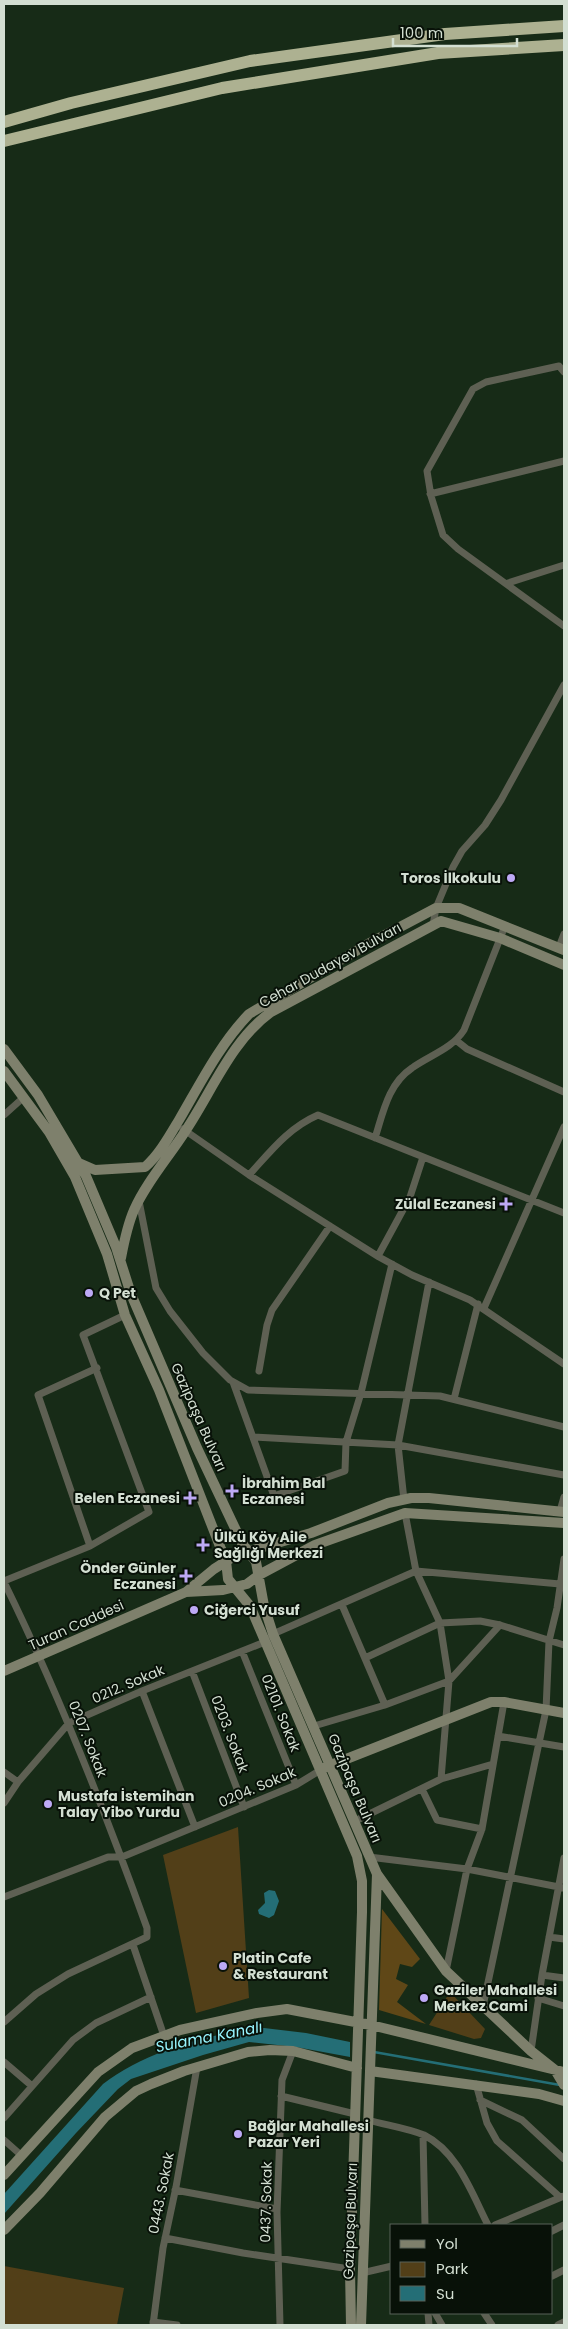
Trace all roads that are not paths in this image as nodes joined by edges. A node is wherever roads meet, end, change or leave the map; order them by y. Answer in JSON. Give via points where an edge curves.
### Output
{"nodes":[{"id":1,"x":564,"y":26,"type":"edge"},
{"id":2,"x":564,"y":45,"type":"edge"},
{"id":3,"x":70,"y":103,"type":"junction"},
{"id":4,"x":4,"y":113,"type":"edge"},
{"id":5,"x":4,"y":122,"type":"edge"},
{"id":6,"x":49,"y":128,"type":"junction"},
{"id":7,"x":4,"y":141,"type":"edge"},
{"id":8,"x":4,"y":147,"type":"edge"},
{"id":9,"x":564,"y":372,"type":"edge"},
{"id":10,"x":564,"y":461,"type":"edge"},
{"id":11,"x":430,"y":494,"type":"junction"},
{"id":12,"x":564,"y":565,"type":"edge"},
{"id":13,"x":508,"y":583,"type":"junction"},
{"id":14,"x":564,"y":626,"type":"edge"},
{"id":15,"x":564,"y":684,"type":"edge"},
{"id":16,"x":436,"y":908,"type":"junction"},
{"id":17,"x":433,"y":924,"type":"junction"},
{"id":18,"x":505,"y":926,"type":"junction"},
{"id":19,"x":564,"y":934,"type":"edge"},
{"id":20,"x":500,"y":938,"type":"junction"},
{"id":21,"x":562,"y":948,"type":"edge"},
{"id":22,"x":564,"y":965,"type":"edge"},
{"id":23,"x":457,"y":1041,"type":"junction"},
{"id":24,"x":4,"y":1050,"type":"edge"},
{"id":25,"x":4,"y":1070,"type":"edge"},
{"id":26,"x":564,"y":1092,"type":"edge"},
{"id":27,"x":24,"y":1097,"type":"junction"},
{"id":28,"x":4,"y":1114,"type":"edge"},
{"id":29,"x":176,"y":1124,"type":"junction"},
{"id":30,"x":564,"y":1127,"type":"edge"},
{"id":31,"x":186,"y":1131,"type":"junction"},
{"id":32,"x":375,"y":1138,"type":"junction"},
{"id":33,"x":423,"y":1157,"type":"junction"},
{"id":34,"x":79,"y":1164,"type":"junction"},
{"id":35,"x":249,"y":1175,"type":"junction"},
{"id":36,"x":532,"y":1200,"type":"junction"},
{"id":37,"x":139,"y":1202,"type":"junction"},
{"id":38,"x":564,"y":1213,"type":"edge"},
{"id":39,"x":330,"y":1226,"type":"junction"},
{"id":40,"x":378,"y":1256,"type":"junction"},
{"id":41,"x":121,"y":1262,"type":"junction"},
{"id":42,"x":392,"y":1264,"type":"junction"},
{"id":43,"x":428,"y":1282,"type":"junction"},
{"id":44,"x":481,"y":1306,"type":"junction"},
{"id":45,"x":125,"y":1315,"type":"junction"},
{"id":46,"x":564,"y":1364,"type":"edge"},
{"id":47,"x":97,"y":1368,"type":"junction"},
{"id":48,"x":260,"y":1371,"type":"dead end"},
{"id":49,"x":233,"y":1382,"type":"junction"},
{"id":50,"x":361,"y":1393,"type":"junction"},
{"id":51,"x":406,"y":1394,"type":"junction"},
{"id":52,"x":454,"y":1400,"type":"junction"},
{"id":53,"x":564,"y":1427,"type":"edge"},
{"id":54,"x":253,"y":1437,"type":"junction"},
{"id":55,"x":346,"y":1442,"type":"junction"},
{"id":56,"x":398,"y":1445,"type":"junction"},
{"id":57,"x":564,"y":1475,"type":"edge"},
{"id":58,"x":564,"y":1497,"type":"edge"},
{"id":59,"x":404,"y":1500,"type":"junction"},
{"id":60,"x":562,"y":1512,"type":"edge"},
{"id":61,"x":405,"y":1513,"type":"junction"},
{"id":62,"x":564,"y":1523,"type":"edge"},
{"id":63,"x":90,"y":1546,"type":"junction"},
{"id":64,"x":249,"y":1552,"type":"junction"},
{"id":65,"x":564,"y":1558,"type":"edge"},
{"id":66,"x":226,"y":1561,"type":"junction"},
{"id":67,"x":416,"y":1571,"type":"junction"},
{"id":68,"x":259,"y":1575,"type":"junction"},
{"id":69,"x":4,"y":1581,"type":"edge"},
{"id":70,"x":560,"y":1584,"type":"junction"},
{"id":71,"x":234,"y":1586,"type":"junction"},
{"id":72,"x":186,"y":1592,"type":"junction"},
{"id":73,"x":342,"y":1605,"type":"junction"},
{"id":74,"x":561,"y":1609,"type":"edge"},
{"id":75,"x":440,"y":1623,"type":"junction"},
{"id":76,"x":500,"y":1625,"type":"junction"},
{"id":77,"x":269,"y":1638,"type":"junction"},
{"id":78,"x":549,"y":1641,"type":"junction"},
{"id":79,"x":564,"y":1645,"type":"edge"},
{"id":80,"x":242,"y":1651,"type":"junction"},
{"id":81,"x":41,"y":1656,"type":"junction"},
{"id":82,"x":365,"y":1658,"type":"junction"},
{"id":83,"x":4,"y":1671,"type":"edge"},
{"id":84,"x":192,"y":1671,"type":"junction"},
{"id":85,"x":449,"y":1681,"type":"junction"},
{"id":86,"x":142,"y":1691,"type":"junction"},
{"id":87,"x":504,"y":1702,"type":"junction"},
{"id":88,"x":385,"y":1705,"type":"junction"},
{"id":89,"x":546,"y":1710,"type":"junction"},
{"id":90,"x":564,"y":1713,"type":"edge"},
{"id":91,"x":445,"y":1721,"type":"junction"},
{"id":92,"x":69,"y":1724,"type":"junction"},
{"id":93,"x":314,"y":1726,"type":"junction"},
{"id":94,"x":498,"y":1736,"type":"junction"},
{"id":95,"x":539,"y":1743,"type":"junction"},
{"id":96,"x":564,"y":1748,"type":"edge"},
{"id":97,"x":493,"y":1764,"type":"junction"},
{"id":98,"x":330,"y":1765,"type":"junction"},
{"id":99,"x":319,"y":1771,"type":"junction"},
{"id":100,"x":4,"y":1772,"type":"edge"},
{"id":101,"x":441,"y":1779,"type":"junction"},
{"id":102,"x":18,"y":1782,"type":"junction"},
{"id":103,"x":296,"y":1785,"type":"junction"},
{"id":104,"x":422,"y":1789,"type":"junction"},
{"id":105,"x":4,"y":1803,"type":"edge"},
{"id":106,"x":244,"y":1807,"type":"junction"},
{"id":107,"x":355,"y":1821,"type":"junction"},
{"id":108,"x":194,"y":1827,"type":"junction"},
{"id":109,"x":482,"y":1830,"type":"junction"},
{"id":110,"x":122,"y":1857,"type":"junction"},
{"id":111,"x":369,"y":1857,"type":"junction"},
{"id":112,"x":564,"y":1858,"type":"edge"},
{"id":113,"x":467,"y":1869,"type":"junction"},
{"id":114,"x":377,"y":1874,"type":"junction"},
{"id":115,"x":511,"y":1878,"type":"junction"},
{"id":116,"x":561,"y":1887,"type":"edge"},
{"id":117,"x":4,"y":1896,"type":"edge"},
{"id":118,"x":549,"y":1937,"type":"junction"},
{"id":119,"x":564,"y":1939,"type":"edge"},
{"id":120,"x":133,"y":1945,"type":"junction"},
{"id":121,"x":446,"y":1971,"type":"junction"},
{"id":122,"x":542,"y":1975,"type":"junction"},
{"id":123,"x":564,"y":1978,"type":"edge"},
{"id":124,"x":151,"y":1997,"type":"junction"},
{"id":125,"x":538,"y":1998,"type":"junction"},
{"id":126,"x":483,"y":2006,"type":"junction"},
{"id":127,"x":564,"y":2006,"type":"edge"},
{"id":128,"x":4,"y":2022,"type":"edge"},
{"id":129,"x":359,"y":2024,"type":"junction"},
{"id":130,"x":371,"y":2025,"type":"junction"},
{"id":131,"x":164,"y":2036,"type":"junction"},
{"id":132,"x":293,"y":2051,"type":"junction"},
{"id":133,"x":531,"y":2051,"type":"junction"},
{"id":134,"x":4,"y":2062,"type":"edge"},
{"id":135,"x":357,"y":2064,"type":"junction"},
{"id":136,"x":197,"y":2067,"type":"junction"},
{"id":137,"x":370,"y":2070,"type":"junction"},
{"id":138,"x":560,"y":2071,"type":"edge"},
{"id":139,"x":476,"y":2084,"type":"junction"},
{"id":140,"x":564,"y":2085,"type":"edge"},
{"id":141,"x":32,"y":2086,"type":"junction"},
{"id":142,"x":281,"y":2096,"type":"junction"},
{"id":143,"x":480,"y":2100,"type":"junction"},
{"id":144,"x":564,"y":2101,"type":"edge"},
{"id":145,"x":355,"y":2114,"type":"junction"},
{"id":146,"x":4,"y":2118,"type":"edge"},
{"id":147,"x":368,"y":2120,"type":"junction"},
{"id":148,"x":423,"y":2135,"type":"junction"},
{"id":149,"x":4,"y":2140,"type":"edge"},
{"id":150,"x":22,"y":2156,"type":"junction"},
{"id":151,"x":564,"y":2159,"type":"edge"},
{"id":152,"x":4,"y":2175,"type":"edge"},
{"id":153,"x":175,"y":2190,"type":"junction"},
{"id":154,"x":562,"y":2196,"type":"edge"},
{"id":155,"x":277,"y":2209,"type":"junction"},
{"id":156,"x":425,"y":2224,"type":"edge"},
{"id":157,"x":487,"y":2224,"type":"edge"},
{"id":158,"x":497,"y":2224,"type":"edge"},
{"id":159,"x":4,"y":2230,"type":"edge"},
{"id":160,"x":165,"y":2238,"type":"junction"},
{"id":161,"x":277,"y":2256,"type":"junction"},
{"id":162,"x":390,"y":2266,"type":"edge"},
{"id":163,"x":350,"y":2269,"type":"junction"},
{"id":164,"x":362,"y":2273,"type":"junction"},
{"id":165,"x":435,"y":2314,"type":"edge"},
{"id":166,"x":485,"y":2314,"type":"edge"},
{"id":167,"x":564,"y":2322,"type":"edge"},
{"id":168,"x":153,"y":2324,"type":"edge"},
{"id":169,"x":177,"y":2325,"type":"edge"},
{"id":170,"x":280,"y":2325,"type":"edge"},
{"id":171,"x":351,"y":2325,"type":"edge"},
{"id":172,"x":361,"y":2325,"type":"edge"},
{"id":173,"x":442,"y":2325,"type":"edge"},
{"id":174,"x":492,"y":2325,"type":"edge"},
{"id":175,"x":558,"y":2325,"type":"edge"}],
"edges":[{"from":1,"to":3,"type":"highway","via":[[445,34],[250,61]]},
{"from":2,"to":6,"type":"highway","via":[[438,53],[222,88]]},
{"from":3,"to":4,"type":"highway"},
{"from":3,"to":5,"type":"highway"},
{"from":6,"to":7,"type":"highway"},
{"from":6,"to":8,"type":"highway"},
{"from":9,"to":11,"type":"street","via":[[559,366],[486,382],[472,389],[427,471]]},
{"from":10,"to":11,"type":"street"},
{"from":11,"to":13,"type":"street","via":[[443,535]]},
{"from":12,"to":13,"type":"street"},
{"from":13,"to":14,"type":"street"},
{"from":15,"to":16,"type":"street","via":[[501,800],[462,851]]},
{"from":16,"to":17,"type":"street"},
{"from":16,"to":18,"type":"street","name":"Cehar Dudayev Bulvarı","via":[[459,908]]},
{"from":16,"to":29,"type":"street","name":"Cehar Dudayev Bulvarı","via":[[249,1014],[233,1030]]},
{"from":17,"to":20,"type":"street","name":"Cehar Dudayev Bulvarı","via":[[441,921],[453,923]]},
{"from":17,"to":31,"type":"street","name":"Cehar Dudayev Bulvarı","via":[[258,1021],[241,1042]]},
{"from":18,"to":20,"type":"street"},
{"from":18,"to":21,"type":"street","name":"Cehar Dudayev Bulvarı"},
{"from":19,"to":21,"type":"street"},
{"from":20,"to":22,"type":"street","name":"Cehar Dudayev Bulvarı"},
{"from":20,"to":23,"type":"street"},
{"from":23,"to":26,"type":"street","via":[[467,1049]]},
{"from":23,"to":32,"type":"street","via":[[410,1069],[395,1084]]},
{"from":24,"to":34,"type":"street","name":"Gazipaşa Bulvarı","via":[[38,1095]]},
{"from":25,"to":27,"type":"street","name":"Gazipaşa Bulvarı"},
{"from":27,"to":28,"type":"street"},
{"from":27,"to":45,"type":"street","name":"Gazipaşa Bulvarı","via":[[49,1132],[75,1178],[107,1254]]},
{"from":29,"to":31,"type":"street"},
{"from":29,"to":34,"type":"street","name":"Cehar Dudayev Bulvarı","via":[[152,1162],[145,1167],[95,1170]]},
{"from":30,"to":36,"type":"street"},
{"from":31,"to":35,"type":"street"},
{"from":31,"to":37,"type":"street","name":"Cehar Dudayev Bulvarı"},
{"from":32,"to":33,"type":"street"},
{"from":32,"to":35,"type":"street","via":[[318,1115],[288,1132]]},
{"from":33,"to":36,"type":"street"},
{"from":33,"to":40,"type":"street","via":[[407,1203]]},
{"from":34,"to":41,"type":"street","name":"Gazipaşa Bulvarı"},
{"from":35,"to":39,"type":"street"},
{"from":36,"to":38,"type":"street"},
{"from":36,"to":44,"type":"street"},
{"from":37,"to":41,"type":"street","name":"Cehar Dudayev Bulvarı","via":[[125,1235]]},
{"from":37,"to":49,"type":"street","via":[[156,1288],[170,1312],[203,1353]]},
{"from":39,"to":40,"type":"street"},
{"from":39,"to":48,"type":"street","via":[[272,1310]]},
{"from":40,"to":42,"type":"street"},
{"from":41,"to":64,"type":"street","name":"Gazipaşa Bulvarı","via":[[131,1294],[185,1421],[233,1525]]},
{"from":42,"to":43,"type":"street"},
{"from":42,"to":50,"type":"street"},
{"from":43,"to":44,"type":"street"},
{"from":43,"to":51,"type":"street"},
{"from":44,"to":46,"type":"street"},
{"from":44,"to":52,"type":"street"},
{"from":45,"to":47,"type":"street","via":[[83,1334]]},
{"from":45,"to":66,"type":"street","name":"Gazipaşa Bulvarı","via":[[159,1390]]},
{"from":47,"to":63,"type":"street","via":[[149,1512]]},
{"from":47,"to":63,"type":"street","via":[[38,1395]]},
{"from":49,"to":50,"type":"street","via":[[248,1390]]},
{"from":49,"to":54,"type":"street"},
{"from":50,"to":51,"type":"street"},
{"from":50,"to":55,"type":"street"},
{"from":51,"to":52,"type":"street"},
{"from":51,"to":56,"type":"street"},
{"from":52,"to":53,"type":"street"},
{"from":54,"to":55,"type":"street"},
{"from":54,"to":55,"type":"street","via":[[274,1496],[345,1471]]},
{"from":55,"to":56,"type":"street"},
{"from":56,"to":57,"type":"street"},
{"from":56,"to":59,"type":"street"},
{"from":58,"to":60,"type":"street"},
{"from":59,"to":60,"type":"street","via":[[429,1498]]},
{"from":59,"to":64,"type":"street"},
{"from":61,"to":62,"type":"street"},
{"from":61,"to":67,"type":"street"},
{"from":61,"to":68,"type":"street","via":[[315,1545]]},
{"from":63,"to":69,"type":"street"},
{"from":64,"to":66,"type":"street"},
{"from":64,"to":68,"type":"street","name":"Gazipaşa Bulvarı"},
{"from":65,"to":70,"type":"street"},
{"from":66,"to":71,"type":"street","name":"Gazipaşa Bulvarı","via":[[228,1579]]},
{"from":66,"to":72,"type":"street"},
{"from":67,"to":70,"type":"street"},
{"from":67,"to":73,"type":"street","name":"0212. Sokak"},
{"from":67,"to":75,"type":"street"},
{"from":68,"to":71,"type":"street","via":[[247,1584]]},
{"from":68,"to":77,"type":"street","name":"Gazipaşa Bulvarı"},
{"from":69,"to":81,"type":"street","name":"0207. Sokak"},
{"from":70,"to":74,"type":"street"},
{"from":71,"to":72,"type":"street","via":[[224,1590]]},
{"from":71,"to":77,"type":"street","name":"Gazipaşa Bulvarı"},
{"from":72,"to":81,"type":"street","name":"Turan Caddesi"},
{"from":73,"to":77,"type":"street","name":"0212. Sokak"},
{"from":73,"to":82,"type":"street"},
{"from":74,"to":78,"type":"street"},
{"from":75,"to":76,"type":"street","via":[[480,1621]]},
{"from":75,"to":82,"type":"street"},
{"from":75,"to":85,"type":"street"},
{"from":76,"to":78,"type":"street"},
{"from":76,"to":85,"type":"street"},
{"from":77,"to":80,"type":"street","name":"0212. Sokak"},
{"from":77,"to":93,"type":"street","name":"Gazipaşa Bulvarı"},
{"from":77,"to":99,"type":"street","name":"Gazipaşa Bulvarı"},
{"from":78,"to":79,"type":"street"},
{"from":78,"to":89,"type":"street"},
{"from":80,"to":84,"type":"street","name":"0212. Sokak"},
{"from":80,"to":103,"type":"street","name":"02101. Sokak"},
{"from":81,"to":83,"type":"street","name":"Turan Caddesi"},
{"from":81,"to":92,"type":"street","name":"0207. Sokak"},
{"from":82,"to":88,"type":"street"},
{"from":84,"to":86,"type":"street","name":"0212. Sokak"},
{"from":84,"to":106,"type":"street","name":"0203. Sokak"},
{"from":85,"to":88,"type":"street"},
{"from":85,"to":91,"type":"street"},
{"from":86,"to":92,"type":"street","name":"0212. Sokak"},
{"from":86,"to":108,"type":"street"},
{"from":87,"to":89,"type":"street"},
{"from":87,"to":91,"type":"street","via":[[491,1702]]},
{"from":87,"to":94,"type":"street"},
{"from":88,"to":93,"type":"street"},
{"from":89,"to":90,"type":"street"},
{"from":89,"to":95,"type":"street"},
{"from":91,"to":98,"type":"street"},
{"from":91,"to":101,"type":"street"},
{"from":92,"to":102,"type":"street","name":"0212. Sokak"},
{"from":92,"to":110,"type":"street","name":"0207. Sokak"},
{"from":93,"to":98,"type":"street","name":"Gazipaşa Bulvarı"},
{"from":94,"to":95,"type":"street"},
{"from":94,"to":97,"type":"street"},
{"from":95,"to":96,"type":"street"},
{"from":95,"to":115,"type":"street"},
{"from":97,"to":101,"type":"street"},
{"from":97,"to":109,"type":"street"},
{"from":98,"to":99,"type":"street"},
{"from":98,"to":107,"type":"street","name":"Gazipaşa Bulvarı"},
{"from":99,"to":103,"type":"street","name":"0204. Sokak"},
{"from":99,"to":129,"type":"street","name":"Gazipaşa Bulvarı","via":[[357,1856],[362,1881]]},
{"from":100,"to":102,"type":"street"},
{"from":101,"to":104,"type":"street"},
{"from":102,"to":105,"type":"street","name":"0212. Sokak"},
{"from":103,"to":106,"type":"street","name":"0204. Sokak"},
{"from":104,"to":107,"type":"street"},
{"from":104,"to":109,"type":"street","via":[[437,1820]]},
{"from":106,"to":108,"type":"street","name":"0204. Sokak"},
{"from":107,"to":111,"type":"street","name":"Gazipaşa Bulvarı"},
{"from":108,"to":110,"type":"street","name":"0204. Sokak"},
{"from":109,"to":113,"type":"street"},
{"from":110,"to":117,"type":"street","name":"0204. Sokak","via":[[108,1857]]},
{"from":110,"to":120,"type":"street","name":"0207. Sokak","via":[[148,1928],[148,1937]]},
{"from":111,"to":113,"type":"street"},
{"from":111,"to":114,"type":"street","name":"Gazipaşa Bulvarı"},
{"from":112,"to":116,"type":"street"},
{"from":113,"to":115,"type":"street"},
{"from":113,"to":121,"type":"street"},
{"from":114,"to":121,"type":"street"},
{"from":114,"to":130,"type":"street","name":"Gazipaşa Bulvarı"},
{"from":115,"to":116,"type":"street"},
{"from":115,"to":126,"type":"street"},
{"from":116,"to":118,"type":"street"},
{"from":118,"to":119,"type":"street"},
{"from":118,"to":122,"type":"street"},
{"from":120,"to":124,"type":"street"},
{"from":120,"to":128,"type":"street","via":[[68,1974],[36,1994]]},
{"from":121,"to":126,"type":"street"},
{"from":122,"to":123,"type":"street"},
{"from":122,"to":125,"type":"street"},
{"from":124,"to":131,"type":"street"},
{"from":124,"to":141,"type":"street","via":[[96,2024],[73,2040]]},
{"from":125,"to":127,"type":"street"},
{"from":125,"to":133,"type":"street"},
{"from":126,"to":133,"type":"street"},
{"from":129,"to":130,"type":"street"},
{"from":129,"to":131,"type":"street","via":[[287,2009],[257,2013]]},
{"from":129,"to":135,"type":"street","name":"Gazipaşa Bulvarı"},
{"from":130,"to":137,"type":"street","name":"Gazipaşa Bulvarı"},
{"from":130,"to":138,"type":"street"},
{"from":131,"to":150,"type":"street","via":[[132,2048],[98,2072]]},
{"from":132,"to":135,"type":"street"},
{"from":132,"to":136,"type":"street","via":[[248,2052]]},
{"from":132,"to":142,"type":"street","name":"0437. Sokak","via":[[282,2080]]},
{"from":133,"to":138,"type":"street"},
{"from":134,"to":141,"type":"street"},
{"from":135,"to":145,"type":"street","name":"Gazipaşa Bulvarı"},
{"from":136,"to":153,"type":"street","name":"0443. Sokak"},
{"from":136,"to":159,"type":"street","via":[[136,2091],[105,2117]]},
{"from":137,"to":139,"type":"street"},
{"from":137,"to":147,"type":"street","name":"Gazipaşa Bulvarı"},
{"from":138,"to":140,"type":"street"},
{"from":139,"to":143,"type":"street"},
{"from":139,"to":144,"type":"street"},
{"from":141,"to":146,"type":"street"},
{"from":142,"to":145,"type":"street"},
{"from":142,"to":155,"type":"street","name":"0437. Sokak"},
{"from":143,"to":151,"type":"street","via":[[522,2120]]},
{"from":143,"to":154,"type":"street","via":[[487,2123],[497,2140]]},
{"from":145,"to":163,"type":"street","name":"Gazipaşa Bulvarı"},
{"from":147,"to":148,"type":"street"},
{"from":147,"to":164,"type":"street","name":"Gazipaşa Bulvarı"},
{"from":148,"to":156,"type":"street"},
{"from":148,"to":157,"type":"street","via":[[438,2144],[455,2162]]},
{"from":149,"to":150,"type":"street"},
{"from":150,"to":152,"type":"street"},
{"from":153,"to":155,"type":"street"},
{"from":153,"to":160,"type":"street","name":"0443. Sokak"},
{"from":154,"to":158,"type":"street"},
{"from":155,"to":161,"type":"street","name":"0437. Sokak"},
{"from":160,"to":161,"type":"street"},
{"from":160,"to":168,"type":"street","name":"0443. Sokak"},
{"from":161,"to":163,"type":"street"},
{"from":161,"to":170,"type":"street","name":"0437. Sokak"},
{"from":162,"to":164,"type":"street"},
{"from":163,"to":171,"type":"street","name":"Gazipaşa Bulvarı"},
{"from":164,"to":172,"type":"street","name":"Gazipaşa Bulvarı"},
{"from":165,"to":173,"type":"street"},
{"from":166,"to":174,"type":"street"},
{"from":167,"to":175,"type":"street"},
{"from":168,"to":169,"type":"street"}]}
